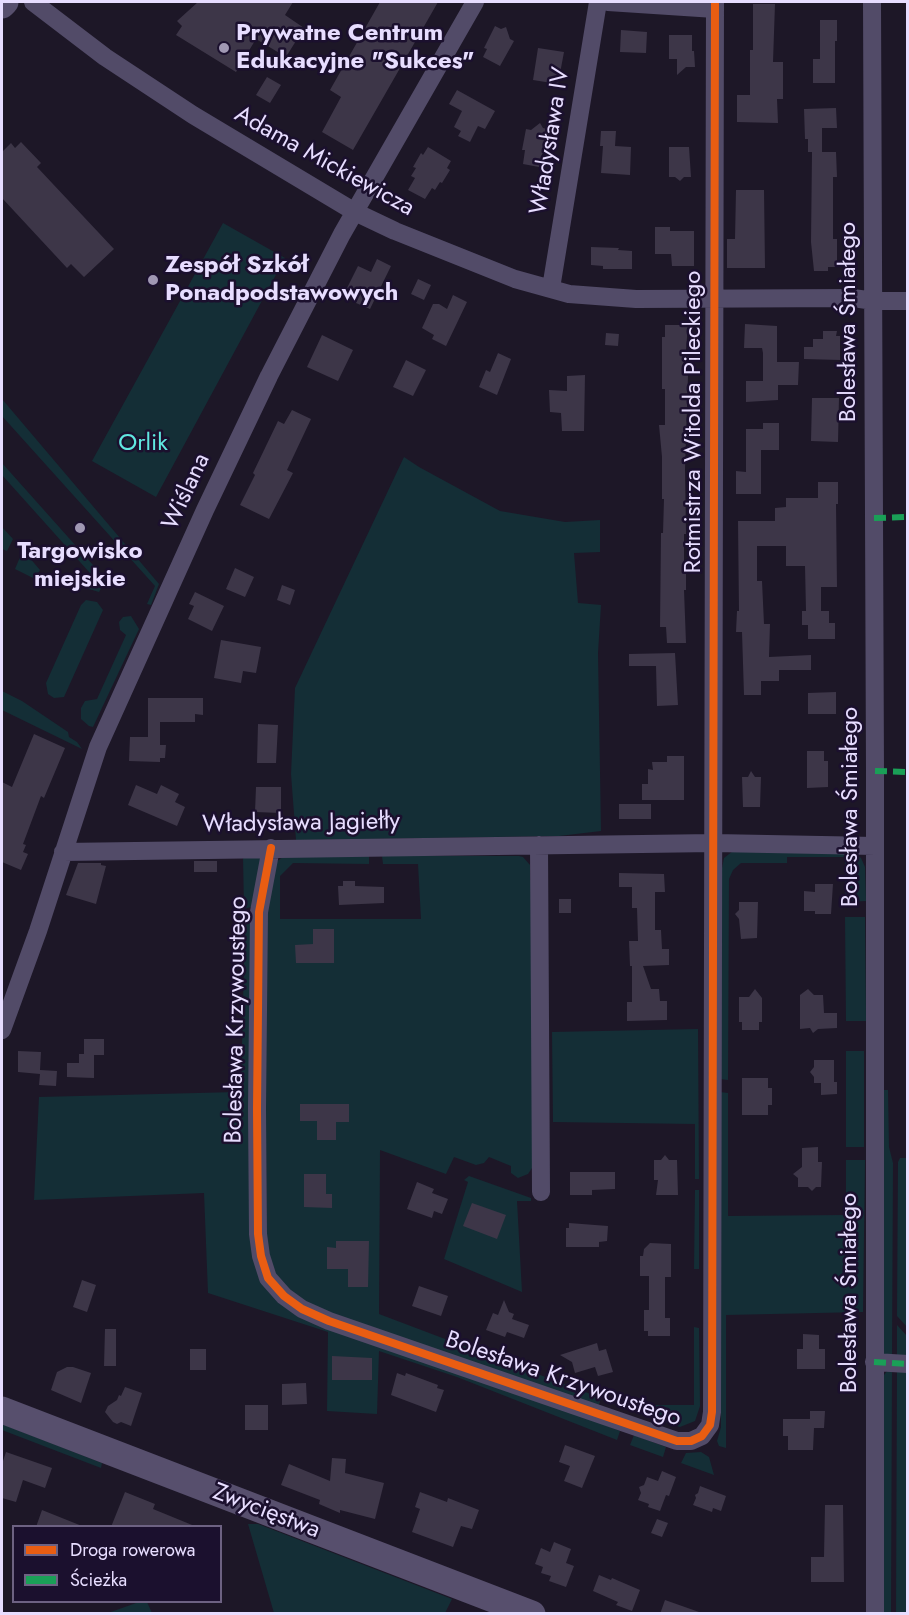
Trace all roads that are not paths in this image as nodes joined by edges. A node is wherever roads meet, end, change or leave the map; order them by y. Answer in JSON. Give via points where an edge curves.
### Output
{"nodes":[{"id":1,"x":5,"y":2,"type":"edge"},
{"id":2,"x":33,"y":2,"type":"edge"},
{"id":3,"x":475,"y":2,"type":"edge"},
{"id":4,"x":598,"y":2,"type":"edge"},
{"id":5,"x":608,"y":2,"type":"edge"},
{"id":6,"x":872,"y":2,"type":"edge"},
{"id":7,"x":2,"y":5,"type":"edge"},
{"id":8,"x":715,"y":5,"type":"edge"},
{"id":9,"x":355,"y":212,"type":"junction"},
{"id":10,"x":551,"y":288,"type":"junction"},
{"id":11,"x":714,"y":298,"type":"junction"},
{"id":12,"x":874,"y":301,"type":"junction"},
{"id":13,"x":908,"y":301,"type":"edge"},
{"id":14,"x":714,"y":843,"type":"junction"},
{"id":15,"x":539,"y":845,"type":"junction"},
{"id":16,"x":874,"y":846,"type":"junction"},
{"id":17,"x":271,"y":848,"type":"junction"},
{"id":18,"x":63,"y":852,"type":"junction"},
{"id":19,"x":2,"y":1030,"type":"edge"},
{"id":20,"x":541,"y":1192,"type":"dead end"},
{"id":21,"x":874,"y":1362,"type":"junction"},
{"id":22,"x":908,"y":1364,"type":"edge"},
{"id":23,"x":2,"y":1410,"type":"edge"},
{"id":24,"x":532,"y":1614,"type":"edge"},
{"id":25,"x":875,"y":1614,"type":"edge"}],
"edges":[{"from":1,"to":7,"type":"street"},
{"from":2,"to":9,"type":"street","name":"Adama Mickiewicza","via":[[95,51]]},
{"from":3,"to":9,"type":"street","name":"Wiślana"},
{"from":4,"to":10,"type":"street","name":"Władysława IV"},
{"from":5,"to":8,"type":"street"},
{"from":6,"to":12,"type":"street","name":"Bolesława Śmiałego"},
{"from":8,"to":11,"type":"street","name":"Rotmistrza Witolda Pileckiego"},
{"from":9,"to":10,"type":"street","name":"Adama Mickiewicza","via":[[487,270]]},
{"from":9,"to":18,"type":"street","name":"Wiślana","via":[[283,347],[191,539],[98,747]]},
{"from":10,"to":11,"type":"street","name":"Adama Mickiewicza","via":[[569,294],[636,299]]},
{"from":11,"to":12,"type":"street","name":"Adama Mickiewicza"},
{"from":11,"to":14,"type":"street","name":"Rotmistrza Witolda Pileckiego"},
{"from":12,"to":13,"type":"street","name":"Adama Mickiewicza"},
{"from":12,"to":16,"type":"street","name":"Bolesława Śmiałego"},
{"from":14,"to":15,"type":"street","name":"Władysława Jagiełły"},
{"from":14,"to":16,"type":"street","name":"Władysława Jagiełły"},
{"from":14,"to":17,"type":"street","name":"Bolesława Krzywoustego","via":[[712,1412],[705,1433],[684,1442],[329,1321],[302,1309],[268,1278],[258,1234],[258,981],[259,912]]},
{"from":15,"to":17,"type":"street","name":"Władysława Jagiełły"},
{"from":15,"to":20,"type":"street"},
{"from":16,"to":21,"type":"street","name":"Bolesława Śmiałego"},
{"from":17,"to":18,"type":"street","name":"Władysława Jagiełły"},
{"from":18,"to":19,"type":"street","name":"Wiślana"},
{"from":21,"to":22,"type":"street"},
{"from":21,"to":25,"type":"street","name":"Bolesława Śmiałego"},
{"from":23,"to":24,"type":"street","name":"Zwycięstwa"}]}
